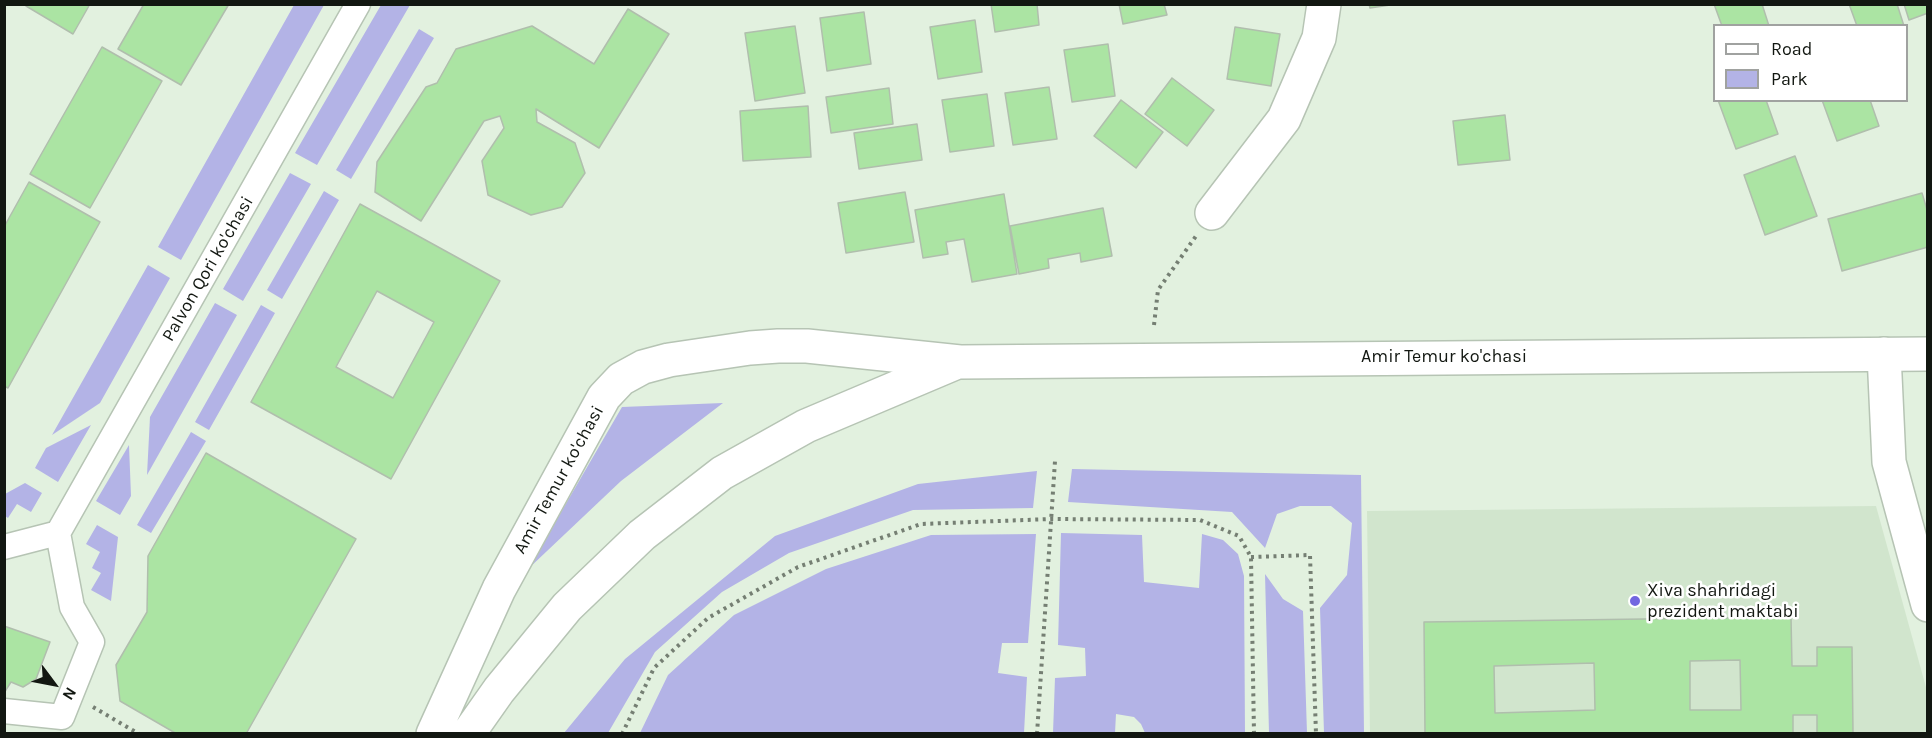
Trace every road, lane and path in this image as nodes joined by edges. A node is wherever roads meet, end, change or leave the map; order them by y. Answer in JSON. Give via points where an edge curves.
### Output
{"nodes":[{"id":1,"x":358,"y":4,"type":"edge"},
{"id":2,"x":1324,"y":4,"type":"edge"},
{"id":3,"x":1212,"y":213,"type":"joint"},
{"id":4,"x":1154,"y":325,"type":"dead end"},
{"id":5,"x":1884,"y":354,"type":"junction"},
{"id":6,"x":1928,"y":354,"type":"edge"},
{"id":7,"x":960,"y":362,"type":"junction"},
{"id":8,"x":1055,"y":460,"type":"dead end"},
{"id":9,"x":1051,"y":519,"type":"junction"},
{"id":10,"x":58,"y":533,"type":"junction"},
{"id":11,"x":4,"y":547,"type":"edge"},
{"id":12,"x":1251,"y":558,"type":"junction"},
{"id":13,"x":1928,"y":605,"type":"edge"},
{"id":14,"x":72,"y":694,"type":"junction"},
{"id":15,"x":4,"y":711,"type":"edge"},
{"id":16,"x":139,"y":734,"type":"edge"},
{"id":17,"x":433,"y":734,"type":"edge"},
{"id":18,"x":468,"y":734,"type":"edge"},
{"id":19,"x":622,"y":734,"type":"edge"},
{"id":20,"x":1037,"y":734,"type":"edge"},
{"id":21,"x":1254,"y":734,"type":"edge"},
{"id":22,"x":1316,"y":734,"type":"edge"}],
"edges":[{"from":1,"to":10,"type":"street","name":"Palvon Qori ko'chasi"},
{"from":2,"to":3,"type":"main road","via":[[1319,38],[1284,119]]},
{"from":3,"to":4,"type":"path","via":[[1158,291]]},
{"from":5,"to":6,"type":"main road","name":"Amir Temur ko'chasi"},
{"from":5,"to":7,"type":"main road","name":"Amir Temur ko'chasi"},
{"from":5,"to":13,"type":"main road","via":[[1889,462]]},
{"from":7,"to":17,"type":"main road","name":"Amir Temur ko'chasi","via":[[778,346],[669,360],[621,380],[604,398],[500,589]]},
{"from":7,"to":18,"type":"main road","name":"Amir Temur ko'chasi","via":[[806,426],[723,473],[642,535],[567,607]]},
{"from":8,"to":9,"type":"path"},
{"from":9,"to":12,"type":"path","via":[[1200,520],[1239,536]]},
{"from":9,"to":19,"type":"path","via":[[921,524],[798,567],[708,618],[654,668]]},
{"from":9,"to":20,"type":"path"},
{"from":10,"to":11,"type":"street"},
{"from":10,"to":14,"type":"street","via":[[72,607],[92,642]]},
{"from":12,"to":21,"type":"path"},
{"from":12,"to":22,"type":"path","via":[[1310,555]]},
{"from":14,"to":15,"type":"street","via":[[62,717]]},
{"from":14,"to":16,"type":"path"}]}
